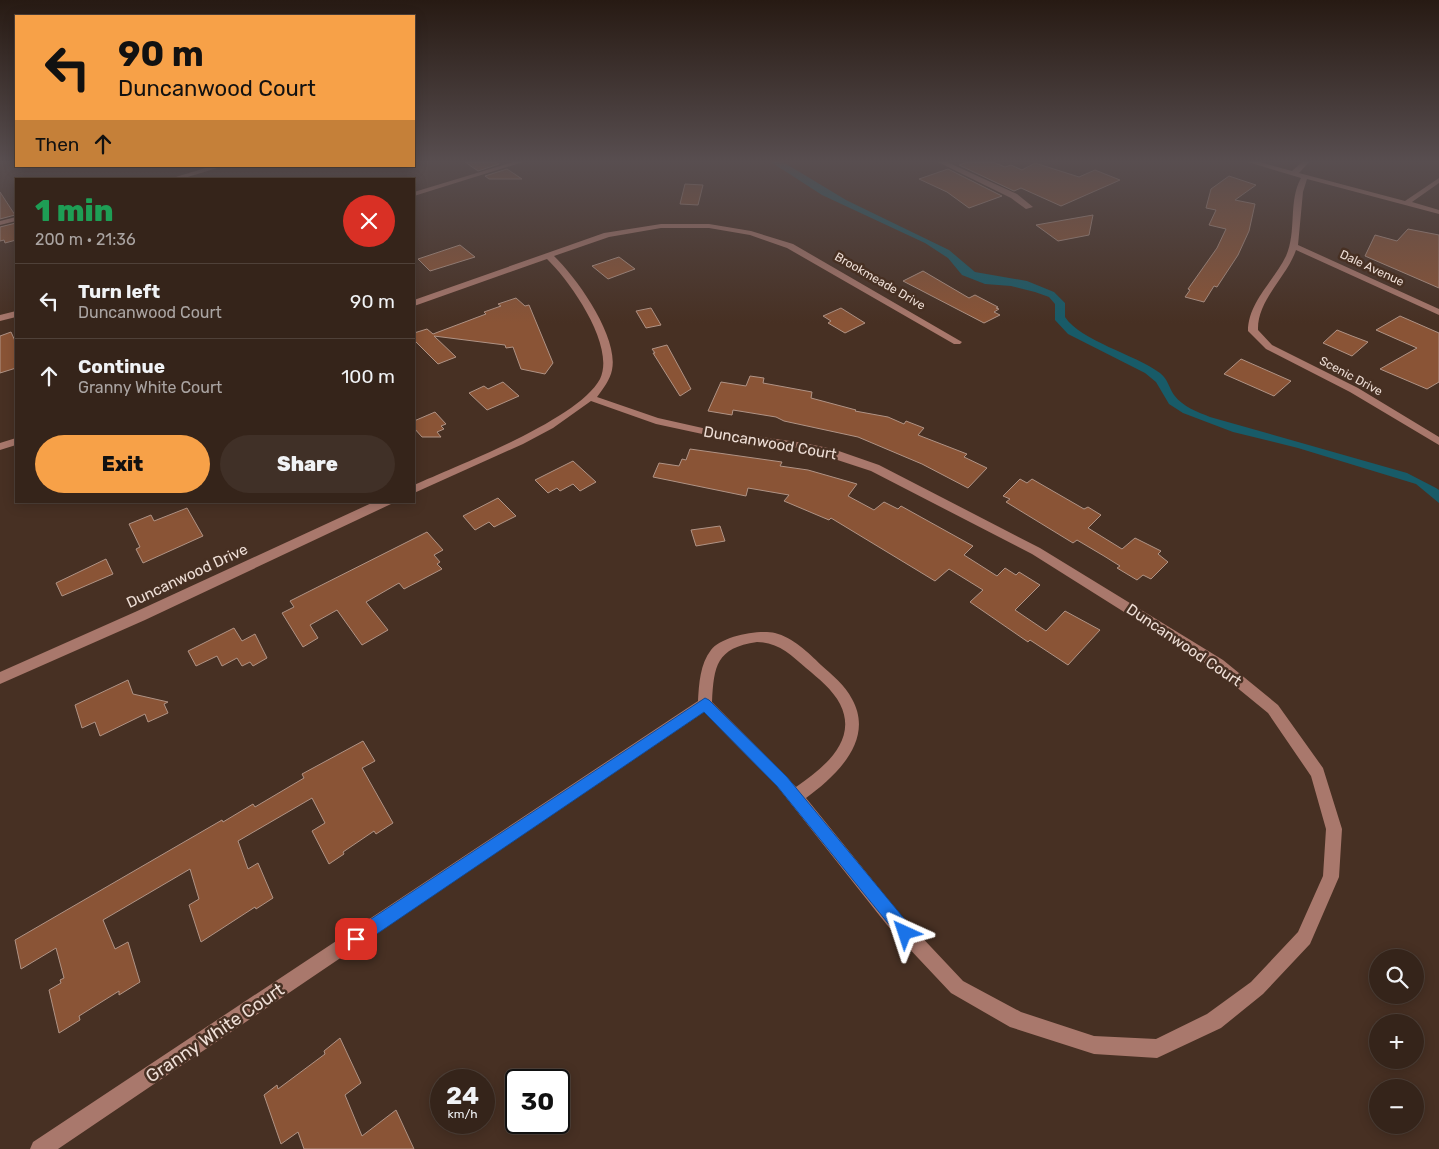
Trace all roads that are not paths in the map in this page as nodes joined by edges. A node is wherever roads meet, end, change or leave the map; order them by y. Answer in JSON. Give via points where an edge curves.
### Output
{"nodes":[{"id":1,"x":1297,"y":216,"type":"edge"},
{"id":2,"x":15,"y":219,"type":"edge"},
{"id":3,"x":0,"y":223,"type":"edge"},
{"id":4,"x":1294,"y":246,"type":"junction"},
{"id":5,"x":549,"y":256,"type":"junction"},
{"id":6,"x":415,"y":303,"type":"edge"},
{"id":7,"x":1439,"y":312,"type":"edge"},
{"id":8,"x":15,"y":314,"type":"edge"},
{"id":9,"x":0,"y":318,"type":"edge"},
{"id":10,"x":957,"y":342,"type":"dead end"},
{"id":11,"x":591,"y":398,"type":"junction"},
{"id":12,"x":15,"y":441,"type":"edge"},
{"id":13,"x":1439,"y":442,"type":"edge"},
{"id":14,"x":0,"y":447,"type":"edge"},
{"id":15,"x":415,"y":489,"type":"edge"},
{"id":16,"x":383,"y":503,"type":"edge"},
{"id":17,"x":0,"y":678,"type":"edge"},
{"id":18,"x":705,"y":704,"type":"junction"},
{"id":19,"x":795,"y":797,"type":"junction"},
{"id":20,"x":40,"y":1149,"type":"edge"}],
"edges":[{"from":1,"to":4,"type":"street"},
{"from":2,"to":3,"type":"street"},
{"from":4,"to":7,"type":"street","name":"Dale Avenue"},
{"from":4,"to":13,"type":"street","name":"Scenic Drive","via":[[1286,266],[1252,323],[1253,331],[1270,347],[1370,399]]},
{"from":5,"to":6,"type":"street","name":"Brookmeade Drive"},
{"from":5,"to":10,"type":"street","name":"Brookmeade Drive","via":[[607,235],[641,229],[690,225],[734,229],[767,237],[801,251]]},
{"from":5,"to":11,"type":"street","via":[[565,271],[579,292],[607,351],[605,379]]},
{"from":8,"to":9,"type":"street"},
{"from":11,"to":15,"type":"street","via":[[560,420]]},
{"from":11,"to":19,"type":"street","name":"Duncanwood Court","via":[[656,421],[820,450],[876,468],[1036,551],[1218,664],[1273,709],[1318,773],[1334,829],[1331,877],[1304,938],[1257,988],[1214,1021],[1157,1049],[1094,1045],[1017,1020],[956,987],[893,919]]},
{"from":12,"to":14,"type":"street"},
{"from":16,"to":17,"type":"street","name":"Duncanwood Drive"},
{"from":18,"to":19,"type":"street","name":"Duncanwood Court"},
{"from":18,"to":19,"type":"street","via":[[708,672],[717,652],[755,636],[775,639],[797,652],[824,675],[847,701],[852,721],[846,750],[835,766]]},
{"from":18,"to":20,"type":"street","name":"Granny White Court"}]}
